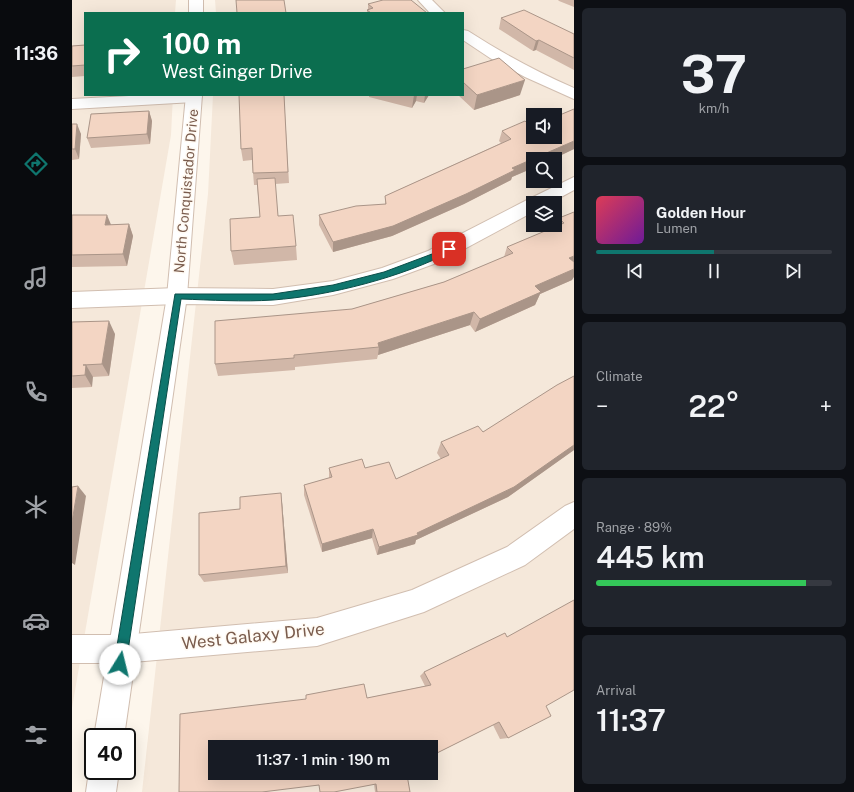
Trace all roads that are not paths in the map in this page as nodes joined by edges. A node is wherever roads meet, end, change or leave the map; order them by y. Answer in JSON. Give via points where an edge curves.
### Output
{"nodes":[{"id":1,"x":196,"y":0,"type":"edge"},
{"id":2,"x":426,"y":0,"type":"edge"},
{"id":3,"x":196,"y":12,"type":"edge"},
{"id":4,"x":437,"y":12,"type":"edge"},
{"id":5,"x":464,"y":37,"type":"edge"},
{"id":6,"x":574,"y":94,"type":"edge"},
{"id":7,"x":194,"y":96,"type":"edge"},
{"id":8,"x":72,"y":104,"type":"edge"},
{"id":9,"x":574,"y":183,"type":"edge"},
{"id":10,"x":549,"y":196,"type":"edge"},
{"id":11,"x":526,"y":208,"type":"edge"},
{"id":12,"x":177,"y":296,"type":"junction"},
{"id":13,"x":72,"y":300,"type":"edge"},
{"id":14,"x":574,"y":514,"type":"edge"},
{"id":15,"x":72,"y":649,"type":"edge"},
{"id":16,"x":122,"y":649,"type":"junction"},
{"id":17,"x":110,"y":728,"type":"edge"},
{"id":18,"x":103,"y":780,"type":"edge"},
{"id":19,"x":101,"y":792,"type":"edge"}],
"edges":[{"from":1,"to":3,"type":"street"},
{"from":2,"to":4,"type":"street"},
{"from":5,"to":6,"type":"street","via":[[530,74]]},
{"from":7,"to":8,"type":"street"},
{"from":7,"to":12,"type":"street","name":"North Conquistador Drive"},
{"from":9,"to":10,"type":"street"},
{"from":11,"to":12,"type":"street","via":[[435,256],[386,274],[333,288],[273,297]]},
{"from":12,"to":13,"type":"street"},
{"from":12,"to":16,"type":"street","name":"North Conquistador Drive"},
{"from":14,"to":16,"type":"street","name":"West Galaxy Drive","via":[[516,556],[415,603],[317,632]]},
{"from":15,"to":16,"type":"street","name":"West Galaxy Drive"},
{"from":16,"to":17,"type":"street","name":"North Conquistador Drive"},
{"from":18,"to":19,"type":"street"}]}
